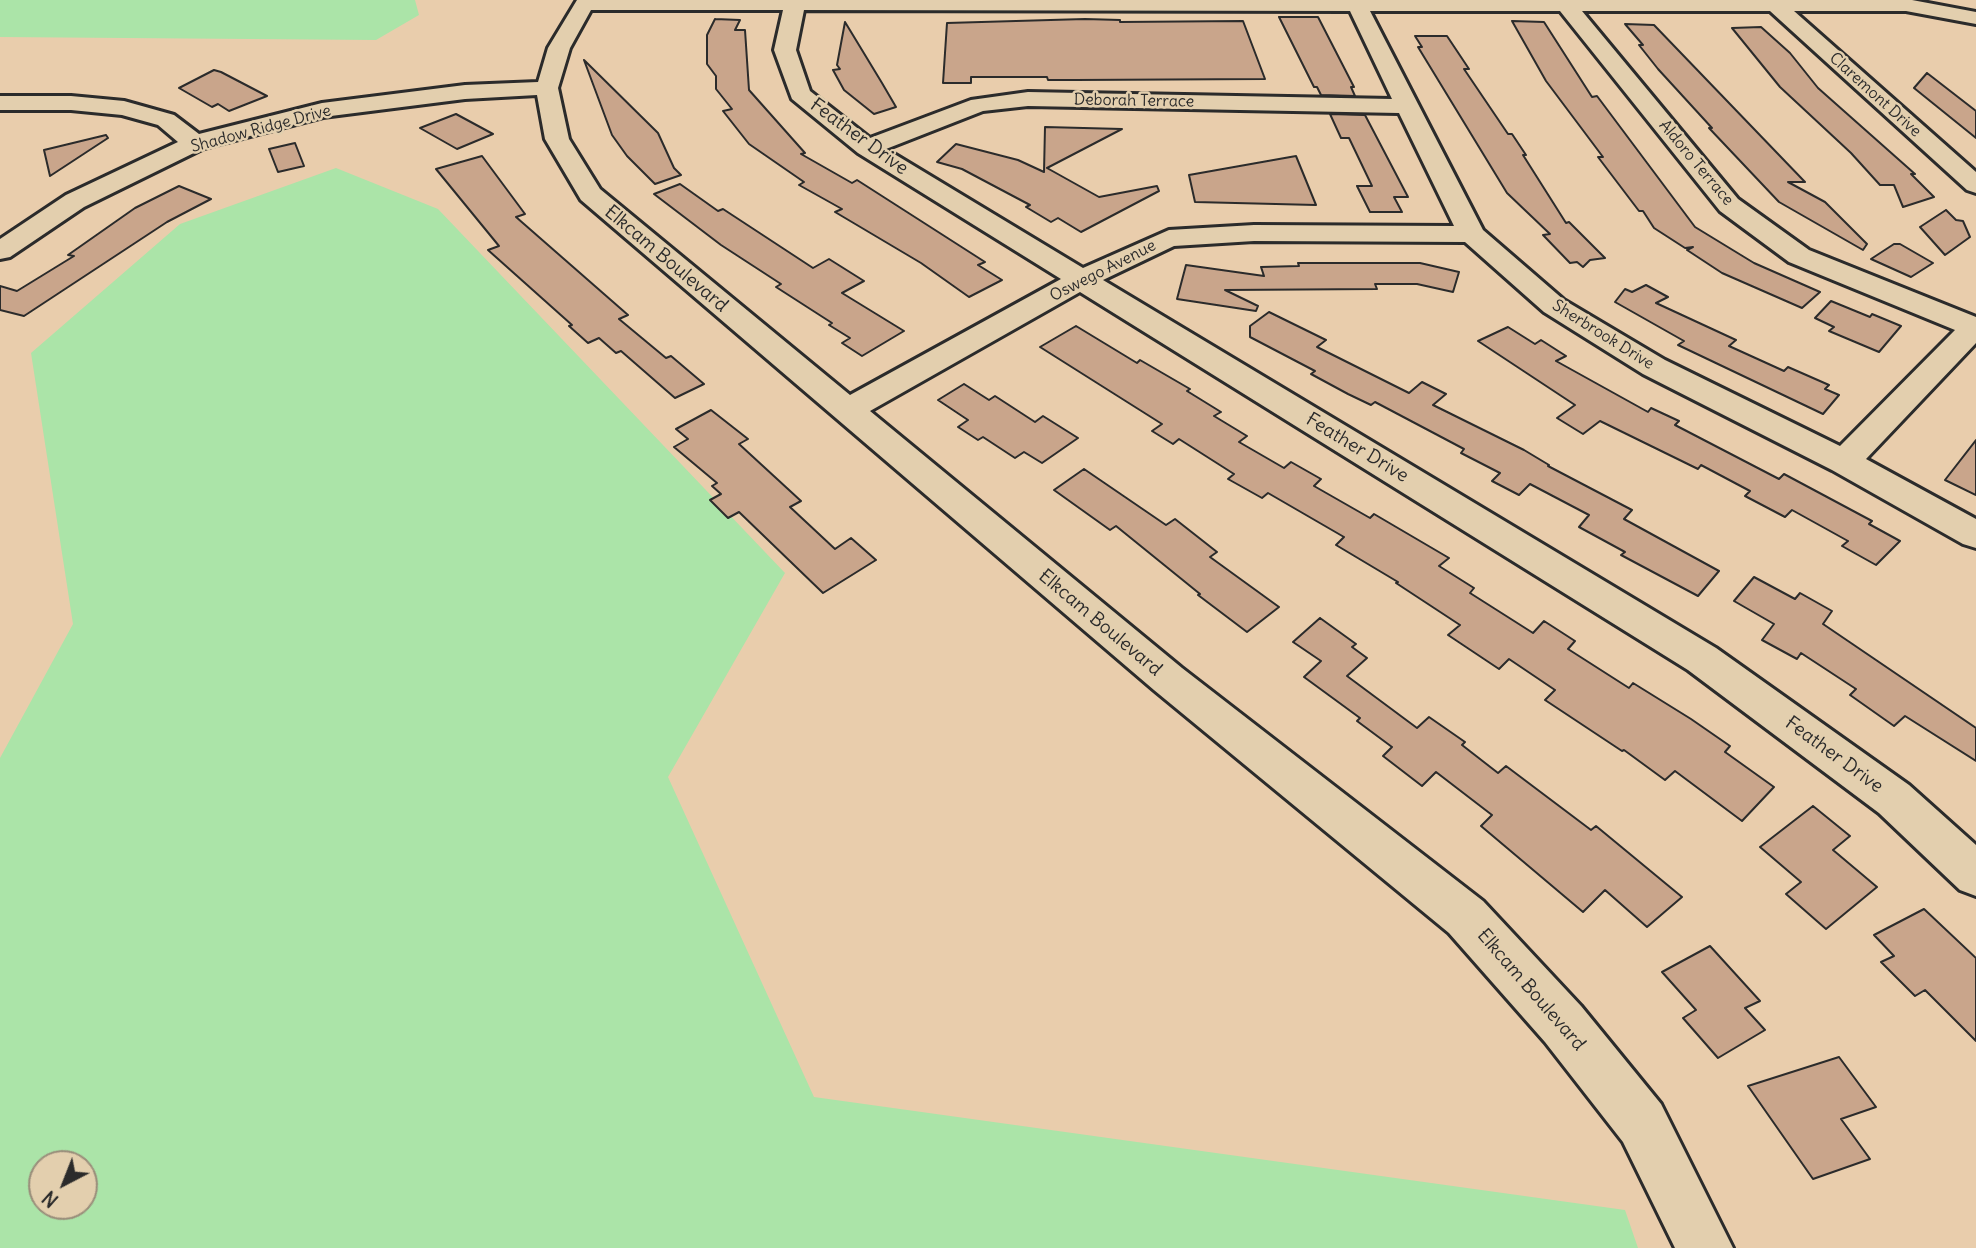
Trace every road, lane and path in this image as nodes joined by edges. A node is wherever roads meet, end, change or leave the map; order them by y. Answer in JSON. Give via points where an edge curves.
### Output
{"nodes":[{"id":1,"x":586,"y":2,"type":"edge"},
{"id":2,"x":795,"y":5,"type":"junction"},
{"id":3,"x":1357,"y":5,"type":"junction"},
{"id":4,"x":1566,"y":5,"type":"junction"},
{"id":5,"x":1774,"y":5,"type":"junction"},
{"id":6,"x":1975,"y":18,"type":"edge"},
{"id":7,"x":547,"y":88,"type":"junction"},
{"id":8,"x":0,"y":103,"type":"edge"},
{"id":9,"x":1409,"y":106,"type":"junction"},
{"id":10,"x":195,"y":144,"type":"junction"},
{"id":11,"x":867,"y":148,"type":"junction"},
{"id":12,"x":1976,"y":185,"type":"edge"},
{"id":13,"x":1472,"y":234,"type":"junction"},
{"id":14,"x":0,"y":251,"type":"edge"},
{"id":15,"x":1082,"y":279,"type":"junction"},
{"id":16,"x":1975,"y":327,"type":"edge"},
{"id":17,"x":845,"y":411,"type":"junction"},
{"id":18,"x":1844,"y":462,"type":"junction"},
{"id":19,"x":1976,"y":535,"type":"edge"},
{"id":20,"x":1976,"y":875,"type":"edge"},
{"id":21,"x":1705,"y":1248,"type":"edge"}],
"edges":[{"from":1,"to":2,"type":"street"},
{"from":1,"to":7,"type":"street","name":"Elkcam Boulevard","via":[[559,48]]},
{"from":2,"to":3,"type":"street"},
{"from":2,"to":11,"type":"street","name":"Feather Drive","via":[[785,50],[800,94]]},
{"from":3,"to":4,"type":"street"},
{"from":3,"to":9,"type":"street","name":"Sherbrook Drive"},
{"from":4,"to":5,"type":"street"},
{"from":4,"to":16,"type":"street","name":"Aldoro Terrace","via":[[1729,205],[1799,256]]},
{"from":5,"to":6,"type":"street","via":[[1906,5]]},
{"from":5,"to":12,"type":"street","name":"Claremont Drive"},
{"from":7,"to":10,"type":"street","name":"Shadow Ridge Drive","via":[[465,92],[322,110]]},
{"from":7,"to":17,"type":"street","name":"Elkcam Boulevard","via":[[557,139],[590,194]]},
{"from":8,"to":10,"type":"street","via":[[71,103],[145,113],[166,120]]},
{"from":9,"to":11,"type":"street","name":"Deborah Terrace","via":[[1028,99],[979,104]]},
{"from":9,"to":13,"type":"street","name":"Sherbrook Drive"},
{"from":10,"to":14,"type":"street","name":"Shadow Ridge Drive","via":[[75,201]]},
{"from":11,"to":15,"type":"street","name":"Feather Drive"},
{"from":13,"to":15,"type":"street","name":"Oswego Avenue","via":[[1254,233],[1169,238]]},
{"from":13,"to":18,"type":"street","name":"Sherbrook Drive","via":[[1553,306],[1654,367]]},
{"from":15,"to":17,"type":"street","name":"Oswego Avenue"},
{"from":15,"to":20,"type":"street","name":"Feather Drive","via":[[1702,659],[1894,799]]},
{"from":16,"to":18,"type":"street"},
{"from":17,"to":21,"type":"street","name":"Elkcam Boulevard","via":[[1168,680],[1466,917],[1643,1122]]},
{"from":18,"to":19,"type":"street","name":"Sherbrook Drive"}]}
